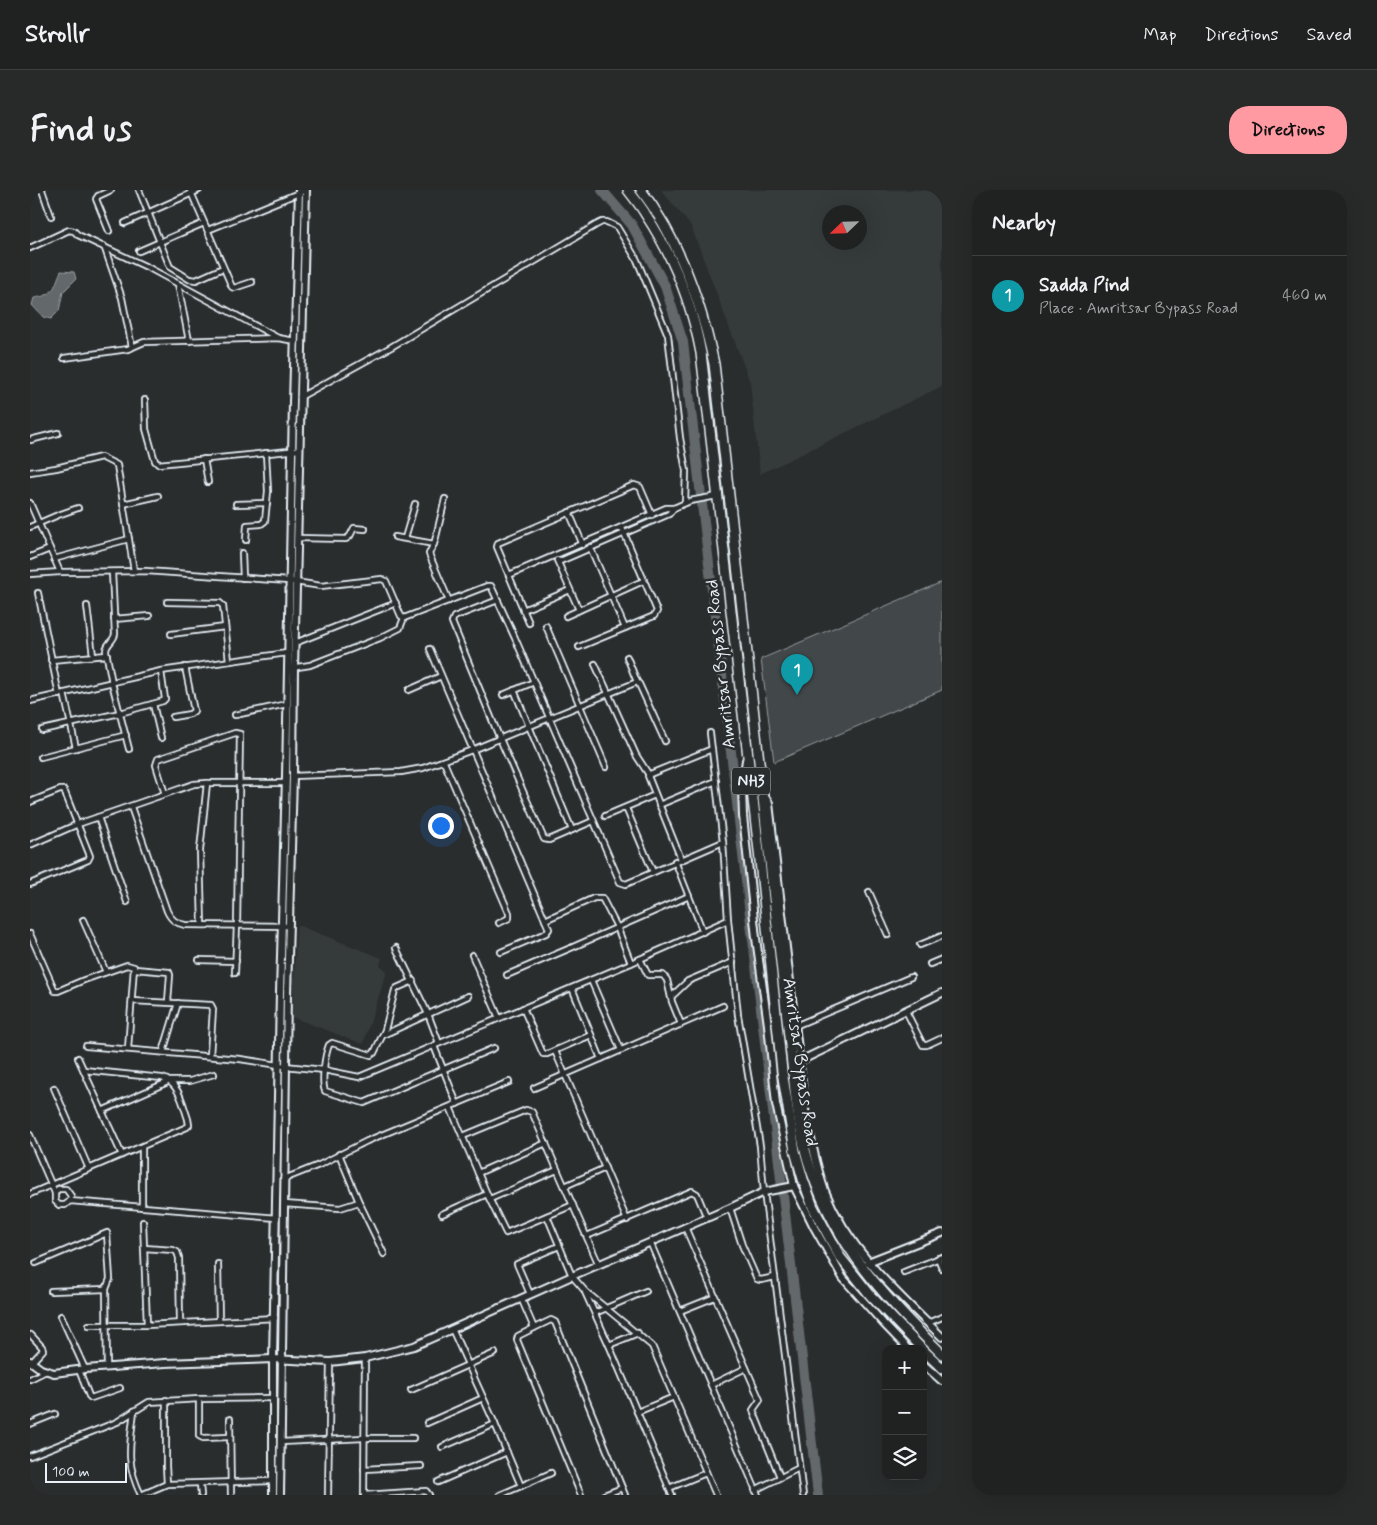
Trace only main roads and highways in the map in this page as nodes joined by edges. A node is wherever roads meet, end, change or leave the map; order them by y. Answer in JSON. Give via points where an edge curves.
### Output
{"nodes":[{"id":1,"x":306,"y":190,"type":"edge"},
{"id":2,"x":628,"y":190,"type":"edge"},
{"id":3,"x":299,"y":191,"type":"edge"},
{"id":4,"x":644,"y":193,"type":"edge"},
{"id":5,"x":293,"y":582,"type":"junction"},
{"id":6,"x":291,"y":668,"type":"junction"},
{"id":7,"x":747,"y":750,"type":"junction"},
{"id":8,"x":762,"y":792,"type":"junction"},
{"id":9,"x":941,"y":996,"type":"edge"},
{"id":10,"x":800,"y":1061,"type":"junction"},
{"id":11,"x":282,"y":1066,"type":"junction"},
{"id":12,"x":792,"y":1186,"type":"junction"},
{"id":13,"x":280,"y":1218,"type":"junction"},
{"id":14,"x":942,"y":1233,"type":"edge"},
{"id":15,"x":868,"y":1262,"type":"junction"},
{"id":16,"x":942,"y":1337,"type":"edge"},
{"id":17,"x":904,"y":1345,"type":"edge"},
{"id":18,"x":917,"y":1345,"type":"edge"},
{"id":19,"x":927,"y":1354,"type":"edge"},
{"id":20,"x":942,"y":1354,"type":"edge"},
{"id":21,"x":277,"y":1360,"type":"junction"},
{"id":22,"x":31,"y":1362,"type":"edge"},
{"id":23,"x":927,"y":1368,"type":"edge"},
{"id":24,"x":942,"y":1368,"type":"edge"},
{"id":25,"x":942,"y":1381,"type":"edge"},
{"id":26,"x":273,"y":1495,"type":"edge"},
{"id":27,"x":280,"y":1495,"type":"edge"}],
"edges":[{"from":1,"to":5,"type":"main road","via":[[297,538]]},
{"from":2,"to":7,"type":"highway","name":"Amritsar Bypass Road","number":"NH3","via":[[646,214],[673,262],[702,352],[715,496]]},
{"from":3,"to":5,"type":"main road","via":[[292,450]]},
{"from":4,"to":8,"type":"highway","name":"Amritsar Bypass Road","number":"NH3","via":[[690,277],[714,364]]},
{"from":5,"to":6,"type":"main road","via":[[295,643]]},
{"from":5,"to":6,"type":"main road","via":[[287,653]]},
{"from":6,"to":11,"type":"main road","via":[[293,776]]},
{"from":6,"to":11,"type":"main road","via":[[287,704],[281,926]]},
{"from":7,"to":12,"type":"main road","via":[[742,797],[756,938],[776,1104]]},
{"from":7,"to":18,"type":"highway","name":"Amritsar Bypass Road","number":"NH3","via":[[782,1071],[795,1151],[803,1179],[813,1207],[840,1257]]},
{"from":8,"to":10,"type":"main road","via":[[769,803]]},
{"from":8,"to":20,"type":"highway","name":"Amritsar Bypass Road","number":"NH3","via":[[798,1112],[810,1168],[835,1226],[851,1252],[887,1298]]},
{"from":9,"to":10,"type":"main road"},
{"from":10,"to":15,"type":"main road","via":[[806,1116],[826,1191],[849,1236]]},
{"from":11,"to":13,"type":"main road"},
{"from":11,"to":13,"type":"main road","via":[[284,1204]]},
{"from":12,"to":17,"type":"main road","via":[[843,1278]]},
{"from":12,"to":21,"type":"main road","via":[[764,1192],[414,1346],[365,1358],[330,1362]]},
{"from":13,"to":21,"type":"main road"},
{"from":13,"to":21,"type":"main road","via":[[275,1318]]},
{"from":14,"to":15,"type":"main road"},
{"from":15,"to":16,"type":"main road"},
{"from":19,"to":24,"type":"highway","name":"Amritsar Bypass Road","number":"NH3"},
{"from":21,"to":22,"type":"main road","via":[[165,1364],[59,1373],[46,1371]]},
{"from":21,"to":26,"type":"main road"},
{"from":21,"to":27,"type":"main road"},
{"from":23,"to":25,"type":"main road"}]}
